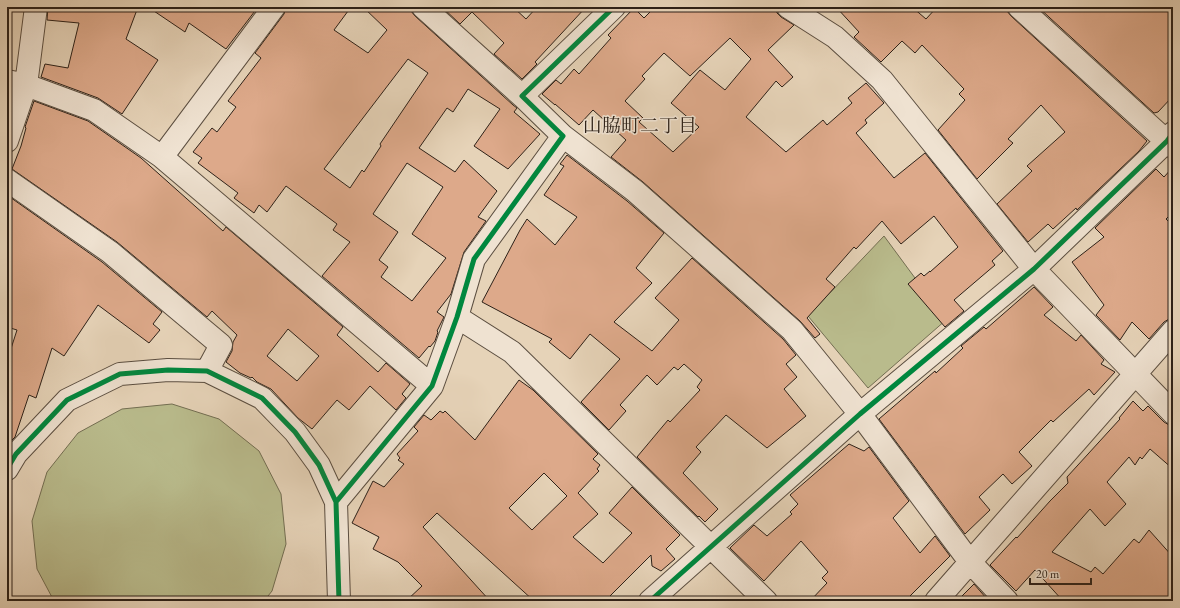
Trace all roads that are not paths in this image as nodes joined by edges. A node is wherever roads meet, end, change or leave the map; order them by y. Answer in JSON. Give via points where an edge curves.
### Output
{"nodes":[{"id":1,"x":36,"y":7,"type":"edge"},
{"id":2,"x":274,"y":7,"type":"edge"},
{"id":3,"x":423,"y":7,"type":"edge"},
{"id":4,"x":614,"y":7,"type":"edge"},
{"id":5,"x":788,"y":7,"type":"edge"},
{"id":6,"x":1019,"y":7,"type":"edge"},
{"id":7,"x":17,"y":83,"type":"edge"},
{"id":8,"x":522,"y":96,"type":"junction"},
{"id":9,"x":562,"y":136,"type":"junction"},
{"id":10,"x":1171,"y":140,"type":"edge"},
{"id":11,"x":7,"y":141,"type":"edge"},
{"id":12,"x":162,"y":157,"type":"junction"},
{"id":13,"x":7,"y":180,"type":"edge"},
{"id":14,"x":1034,"y":269,"type":"junction"},
{"id":15,"x":457,"y":317,"type":"junction"},
{"id":16,"x":1173,"y":331,"type":"edge"},
{"id":17,"x":207,"y":371,"type":"junction"},
{"id":18,"x":1135,"y":374,"type":"junction"},
{"id":19,"x":432,"y":386,"type":"junction"},
{"id":20,"x":1173,"y":413,"type":"edge"},
{"id":21,"x":860,"y":414,"type":"junction"},
{"id":22,"x":7,"y":469,"type":"edge"},
{"id":23,"x":336,"y":502,"type":"junction"},
{"id":24,"x":711,"y":548,"type":"junction"},
{"id":25,"x":970,"y":562,"type":"junction"},
{"id":26,"x":339,"y":601,"type":"edge"},
{"id":27,"x":650,"y":601,"type":"edge"},
{"id":28,"x":766,"y":601,"type":"edge"},
{"id":29,"x":936,"y":601,"type":"edge"},
{"id":30,"x":1007,"y":601,"type":"edge"}],
"edges":[{"from":1,"to":7,"type":"street"},
{"from":2,"to":12,"type":"street"},
{"from":3,"to":8,"type":"street"},
{"from":4,"to":8,"type":"street"},
{"from":5,"to":14,"type":"street","via":[[836,37],[882,80]]},
{"from":6,"to":10,"type":"street"},
{"from":7,"to":11,"type":"street"},
{"from":7,"to":12,"type":"street","via":[[94,110]]},
{"from":8,"to":9,"type":"street"},
{"from":9,"to":15,"type":"street","via":[[474,259]]},
{"from":9,"to":21,"type":"street","via":[[635,191],[792,330]]},
{"from":10,"to":14,"type":"street"},
{"from":12,"to":19,"type":"street"},
{"from":13,"to":17,"type":"street","via":[[110,252],[221,345]]},
{"from":14,"to":18,"type":"street"},
{"from":14,"to":21,"type":"street"},
{"from":15,"to":19,"type":"street"},
{"from":15,"to":24,"type":"street","via":[[512,352]]},
{"from":16,"to":18,"type":"street"},
{"from":17,"to":22,"type":"street","via":[[168,370],[120,374],[67,400],[16,454]]},
{"from":17,"to":23,"type":"street","via":[[262,398],[295,432],[319,465]]},
{"from":18,"to":20,"type":"street"},
{"from":18,"to":25,"type":"street"},
{"from":19,"to":23,"type":"street"},
{"from":21,"to":24,"type":"street"},
{"from":21,"to":25,"type":"street"},
{"from":23,"to":26,"type":"street"},
{"from":24,"to":27,"type":"street"},
{"from":24,"to":28,"type":"street"},
{"from":25,"to":29,"type":"street"},
{"from":25,"to":30,"type":"street"}]}
